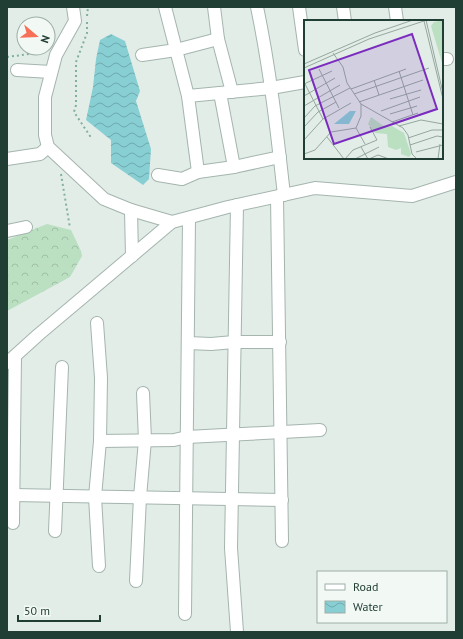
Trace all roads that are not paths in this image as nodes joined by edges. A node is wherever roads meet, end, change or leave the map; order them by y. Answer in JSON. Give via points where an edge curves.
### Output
{"nodes":[{"id":1,"x":73,"y":7,"type":"edge"},
{"id":2,"x":165,"y":7,"type":"edge"},
{"id":3,"x":214,"y":7,"type":"edge"},
{"id":4,"x":257,"y":7,"type":"edge"},
{"id":5,"x":299,"y":7,"type":"edge"},
{"id":6,"x":343,"y":7,"type":"edge"},
{"id":7,"x":395,"y":7,"type":"edge"},
{"id":8,"x":345,"y":20,"type":"edge"},
{"id":9,"x":397,"y":20,"type":"edge"},
{"id":10,"x":218,"y":39,"type":"junction"},
{"id":11,"x":304,"y":43,"type":"edge"},
{"id":12,"x":176,"y":50,"type":"junction"},
{"id":13,"x":142,"y":55,"type":"dead end"},
{"id":14,"x":17,"y":70,"type":"dead end"},
{"id":15,"x":51,"y":72,"type":"junction"},
{"id":16,"x":304,"y":82,"type":"edge"},
{"id":17,"x":271,"y":88,"type":"junction"},
{"id":18,"x":226,"y":92,"type":"junction"},
{"id":19,"x":188,"y":96,"type":"junction"},
{"id":20,"x":48,"y":147,"type":"junction"},
{"id":21,"x":280,"y":157,"type":"junction"},
{"id":22,"x":7,"y":159,"type":"edge"},
{"id":23,"x":234,"y":167,"type":"junction"},
{"id":24,"x":198,"y":172,"type":"junction"},
{"id":25,"x":158,"y":175,"type":"dead end"},
{"id":26,"x":456,"y":182,"type":"edge"},
{"id":27,"x":281,"y":196,"type":"junction"},
{"id":28,"x":237,"y":205,"type":"junction"},
{"id":29,"x":131,"y":210,"type":"junction"},
{"id":30,"x":189,"y":218,"type":"junction"},
{"id":31,"x":172,"y":222,"type":"junction"},
{"id":32,"x":26,"y":227,"type":"dead end"},
{"id":33,"x":7,"y":231,"type":"edge"},
{"id":34,"x":132,"y":256,"type":"junction"},
{"id":35,"x":97,"y":323,"type":"dead end"},
{"id":36,"x":234,"y":342,"type":"junction"},
{"id":37,"x":280,"y":342,"type":"junction"},
{"id":38,"x":188,"y":343,"type":"junction"},
{"id":39,"x":11,"y":360,"type":"edge"},
{"id":40,"x":62,"y":367,"type":"dead end"},
{"id":41,"x":143,"y":393,"type":"dead end"},
{"id":42,"x":320,"y":430,"type":"dead end"},
{"id":43,"x":281,"y":433,"type":"junction"},
{"id":44,"x":232,"y":435,"type":"junction"},
{"id":45,"x":187,"y":437,"type":"junction"},
{"id":46,"x":145,"y":440,"type":"junction"},
{"id":47,"x":100,"y":441,"type":"junction"},
{"id":48,"x":10,"y":481,"type":"edge"},
{"id":49,"x":13,"y":495,"type":"junction"},
{"id":50,"x":56,"y":496,"type":"junction"},
{"id":51,"x":95,"y":496,"type":"junction"},
{"id":52,"x":140,"y":497,"type":"junction"},
{"id":53,"x":187,"y":498,"type":"junction"},
{"id":54,"x":231,"y":499,"type":"junction"},
{"id":55,"x":282,"y":500,"type":"junction"},
{"id":56,"x":13,"y":523,"type":"dead end"},
{"id":57,"x":55,"y":531,"type":"dead end"},
{"id":58,"x":282,"y":541,"type":"dead end"},
{"id":59,"x":99,"y":566,"type":"dead end"},
{"id":60,"x":136,"y":581,"type":"dead end"},
{"id":61,"x":185,"y":614,"type":"dead end"},
{"id":62,"x":237,"y":632,"type":"edge"}],
"edges":[{"from":1,"to":15,"type":"street","via":[[75,22],[56,55]]},
{"from":2,"to":12,"type":"street"},
{"from":3,"to":10,"type":"street"},
{"from":4,"to":17,"type":"street"},
{"from":5,"to":11,"type":"street"},
{"from":6,"to":8,"type":"street"},
{"from":7,"to":9,"type":"street"},
{"from":10,"to":12,"type":"street"},
{"from":10,"to":18,"type":"street"},
{"from":12,"to":13,"type":"street"},
{"from":12,"to":19,"type":"street"},
{"from":14,"to":15,"type":"street"},
{"from":15,"to":20,"type":"street","via":[[45,97],[45,134]]},
{"from":16,"to":17,"type":"street"},
{"from":17,"to":18,"type":"street"},
{"from":17,"to":21,"type":"street"},
{"from":18,"to":19,"type":"street"},
{"from":18,"to":23,"type":"street"},
{"from":19,"to":24,"type":"street"},
{"from":20,"to":22,"type":"street","via":[[40,154]]},
{"from":20,"to":29,"type":"street","via":[[104,199]]},
{"from":21,"to":23,"type":"street"},
{"from":21,"to":27,"type":"street"},
{"from":23,"to":24,"type":"street"},
{"from":24,"to":25,"type":"street","via":[[182,179]]},
{"from":26,"to":27,"type":"street","via":[[412,196],[315,188]]},
{"from":27,"to":28,"type":"street"},
{"from":27,"to":37,"type":"street"},
{"from":28,"to":30,"type":"street"},
{"from":28,"to":36,"type":"street"},
{"from":29,"to":31,"type":"street"},
{"from":29,"to":34,"type":"street"},
{"from":30,"to":31,"type":"street"},
{"from":30,"to":38,"type":"street"},
{"from":31,"to":34,"type":"street"},
{"from":32,"to":33,"type":"street"},
{"from":34,"to":39,"type":"street"},
{"from":35,"to":47,"type":"street","via":[[101,378]]},
{"from":36,"to":37,"type":"street"},
{"from":36,"to":38,"type":"street"},
{"from":36,"to":44,"type":"street"},
{"from":37,"to":43,"type":"street"},
{"from":38,"to":45,"type":"street"},
{"from":39,"to":48,"type":"street"},
{"from":40,"to":50,"type":"street"},
{"from":41,"to":46,"type":"street"},
{"from":42,"to":43,"type":"street"},
{"from":43,"to":44,"type":"street"},
{"from":43,"to":55,"type":"street"},
{"from":44,"to":45,"type":"street"},
{"from":44,"to":54,"type":"street"},
{"from":45,"to":46,"type":"street","via":[[174,440]]},
{"from":45,"to":53,"type":"street"},
{"from":46,"to":47,"type":"street"},
{"from":46,"to":52,"type":"street"},
{"from":47,"to":51,"type":"street"},
{"from":48,"to":49,"type":"street"},
{"from":49,"to":50,"type":"street"},
{"from":49,"to":56,"type":"street"},
{"from":50,"to":51,"type":"street"},
{"from":50,"to":57,"type":"street"},
{"from":51,"to":52,"type":"street"},
{"from":51,"to":59,"type":"street"},
{"from":52,"to":53,"type":"street"},
{"from":52,"to":60,"type":"street"},
{"from":53,"to":54,"type":"street"},
{"from":53,"to":61,"type":"street"},
{"from":54,"to":55,"type":"street"},
{"from":54,"to":62,"type":"street","via":[[231,548]]},
{"from":55,"to":58,"type":"street"}]}
